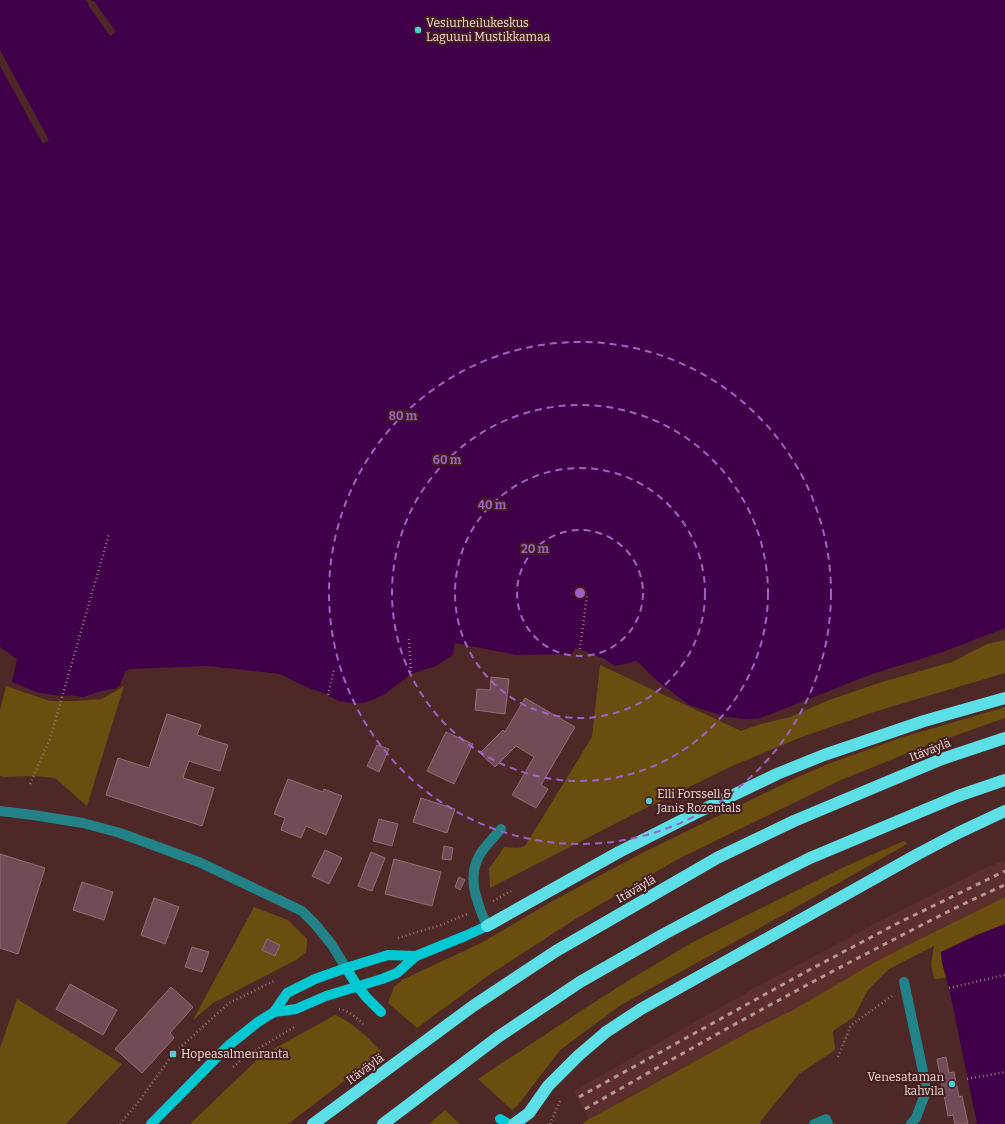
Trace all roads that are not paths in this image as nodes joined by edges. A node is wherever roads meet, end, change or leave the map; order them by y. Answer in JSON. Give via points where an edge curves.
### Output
{"nodes":[{"id":1,"x":1005,"y":698,"type":"edge"},
{"id":2,"x":1005,"y":738,"type":"edge"},
{"id":3,"x":1005,"y":780,"type":"edge"},
{"id":4,"x":1005,"y":811,"type":"edge"},
{"id":5,"x":0,"y":812,"type":"edge"},
{"id":6,"x":502,"y":829,"type":"dead end"},
{"id":7,"x":487,"y":926,"type":"junction"},
{"id":8,"x":416,"y":956,"type":"junction"},
{"id":9,"x":346,"y":968,"type":"junction"},
{"id":10,"x":904,"y":982,"type":"dead end"},
{"id":11,"x":358,"y":987,"type":"junction"},
{"id":12,"x":274,"y":1012,"type":"junction"},
{"id":13,"x":381,"y":1012,"type":"dead end"},
{"id":14,"x":151,"y":1124,"type":"edge"},
{"id":15,"x":313,"y":1124,"type":"edge"},
{"id":16,"x":383,"y":1124,"type":"edge"},
{"id":17,"x":514,"y":1124,"type":"edge"},
{"id":18,"x":814,"y":1124,"type":"edge"},
{"id":19,"x":828,"y":1124,"type":"edge"},
{"id":20,"x":911,"y":1124,"type":"edge"}],
"edges":[{"from":1,"to":7,"type":"highway","via":[[924,721],[777,774],[620,852]]},
{"from":2,"to":15,"type":"highway","name":"Itäväylä","via":[[942,759],[794,821],[717,858],[550,955],[473,1006]]},
{"from":3,"to":16,"type":"highway","via":[[958,796],[810,858],[664,934],[580,982],[504,1033]]},
{"from":4,"to":17,"type":"highway","via":[[918,854],[641,1009],[606,1032],[578,1056],[548,1086],[529,1114]]},
{"from":5,"to":9,"type":"street","via":[[83,823],[120,833],[199,862],[302,911],[332,945]]},
{"from":6,"to":7,"type":"street","via":[[483,851],[474,871],[473,884]]},
{"from":7,"to":8,"type":"main road"},
{"from":8,"to":9,"type":"main road","via":[[388,955]]},
{"from":8,"to":11,"type":"main road","via":[[397,973]]},
{"from":9,"to":11,"type":"main road"},
{"from":9,"to":12,"type":"main road","via":[[287,993]]},
{"from":10,"to":20,"type":"street","via":[[925,1082],[925,1094]]},
{"from":11,"to":12,"type":"main road","via":[[326,996],[296,1009]]},
{"from":11,"to":13,"type":"main road"},
{"from":12,"to":14,"type":"main road","via":[[228,1046]]},
{"from":18,"to":19,"type":"street","via":[[826,1119]]}]}
